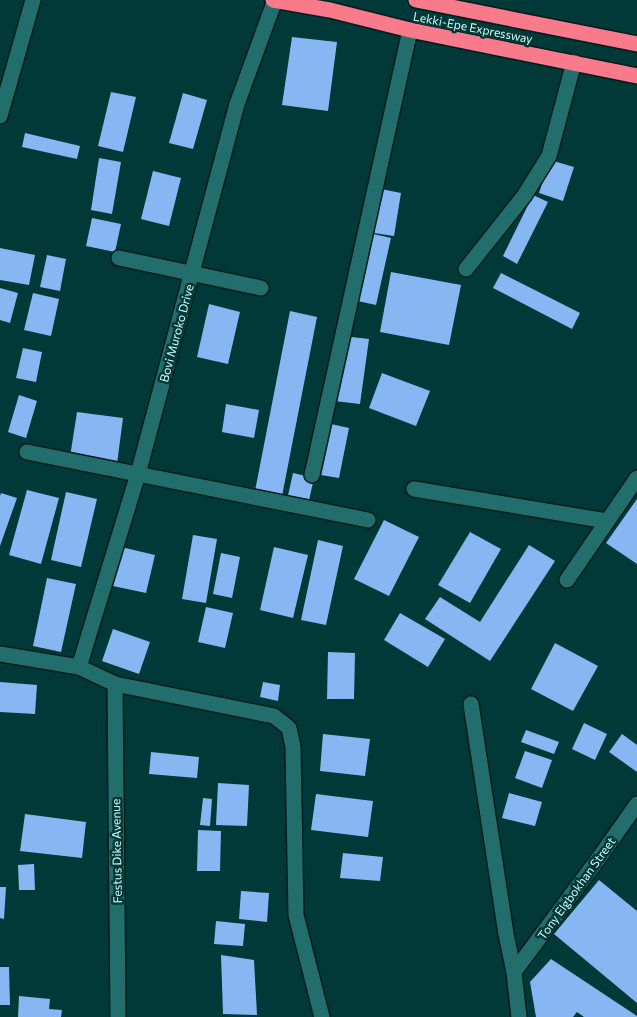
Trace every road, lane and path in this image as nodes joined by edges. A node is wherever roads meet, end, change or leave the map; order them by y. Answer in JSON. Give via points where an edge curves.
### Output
{"nodes":[{"id":1,"x":274,"y":0,"type":"edge"},
{"id":2,"x":416,"y":0,"type":"edge"},
{"id":3,"x":28,"y":1,"type":"edge"},
{"id":4,"x":410,"y":30,"type":"junction"},
{"id":5,"x":637,"y":44,"type":"edge"},
{"id":6,"x":574,"y":62,"type":"junction"},
{"id":7,"x":637,"y":76,"type":"edge"},
{"id":8,"x":0,"y":116,"type":"edge"},
{"id":9,"x":119,"y":258,"type":"dead end"},
{"id":10,"x":466,"y":269,"type":"dead end"},
{"id":11,"x":192,"y":273,"type":"junction"},
{"id":12,"x":262,"y":288,"type":"dead end"},
{"id":13,"x":27,"y":452,"type":"dead end"},
{"id":14,"x":138,"y":474,"type":"junction"},
{"id":15,"x":312,"y":475,"type":"dead end"},
{"id":16,"x":637,"y":478,"type":"edge"},
{"id":17,"x":414,"y":488,"type":"dead end"},
{"id":18,"x":368,"y":520,"type":"dead end"},
{"id":19,"x":607,"y":521,"type":"junction"},
{"id":20,"x":567,"y":580,"type":"dead end"},
{"id":21,"x":0,"y":654,"type":"edge"},
{"id":22,"x":78,"y":667,"type":"junction"},
{"id":23,"x":115,"y":684,"type":"junction"},
{"id":24,"x":471,"y":704,"type":"dead end"},
{"id":25,"x":637,"y":804,"type":"edge"},
{"id":26,"x":514,"y":972,"type":"junction"},
{"id":27,"x":118,"y":1017,"type":"edge"},
{"id":28,"x":322,"y":1017,"type":"edge"},
{"id":29,"x":519,"y":1017,"type":"edge"}],
"edges":[{"from":1,"to":4,"type":"highway","name":"Lekki-Epe Expressway"},
{"from":1,"to":11,"type":"street","name":"Bovi Muroko Drive","via":[[238,104]]},
{"from":2,"to":5,"type":"highway","name":"Lekki-Epe Expressway"},
{"from":3,"to":8,"type":"street"},
{"from":4,"to":6,"type":"highway","name":"Lekki-Epe Expressway"},
{"from":4,"to":15,"type":"street"},
{"from":6,"to":7,"type":"highway","name":"Lekki-Epe Expressway"},
{"from":6,"to":10,"type":"street","via":[[549,156],[524,196]]},
{"from":9,"to":11,"type":"street"},
{"from":11,"to":12,"type":"street"},
{"from":11,"to":14,"type":"street","name":"Bovi Muroko Drive"},
{"from":13,"to":14,"type":"street"},
{"from":14,"to":18,"type":"street"},
{"from":14,"to":22,"type":"street","name":"Bovi Muroko Drive"},
{"from":16,"to":19,"type":"street"},
{"from":17,"to":19,"type":"street"},
{"from":19,"to":20,"type":"street"},
{"from":21,"to":22,"type":"street"},
{"from":22,"to":23,"type":"street"},
{"from":23,"to":27,"type":"street","name":"Festus Dike Avenue"},
{"from":23,"to":28,"type":"street","via":[[274,716],[289,728],[293,747],[296,915]]},
{"from":24,"to":26,"type":"street"},
{"from":25,"to":26,"type":"street","name":"Tony Elgbokhan Street"},
{"from":26,"to":29,"type":"street"}]}
